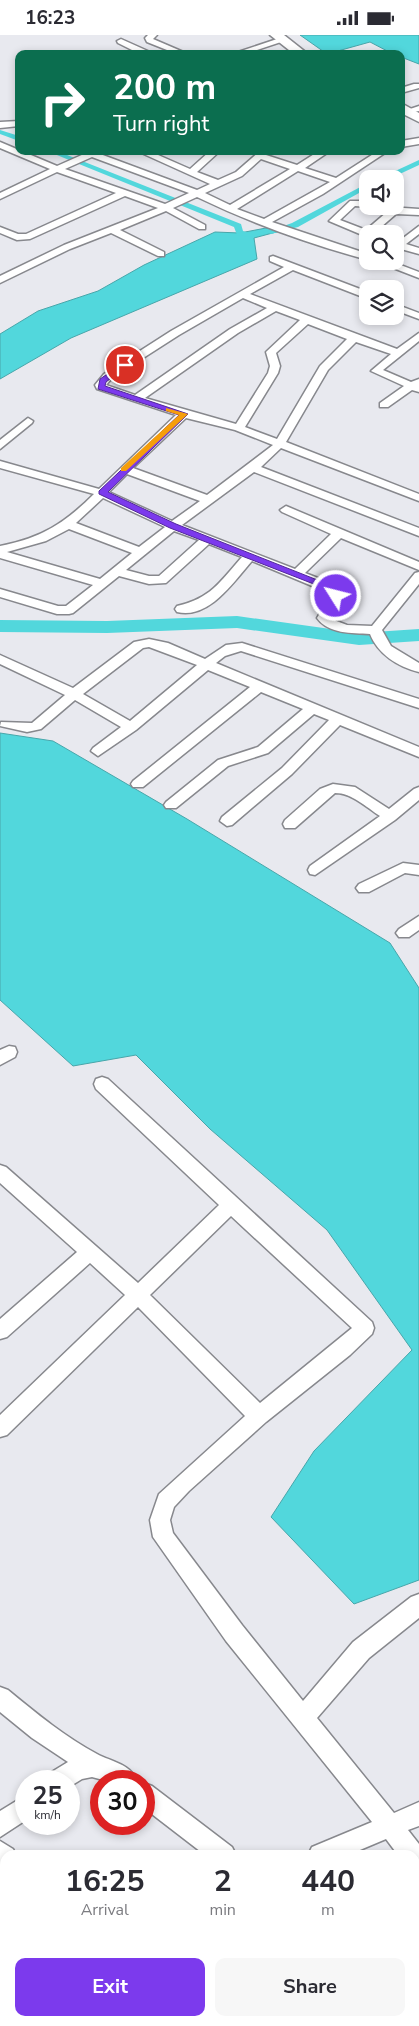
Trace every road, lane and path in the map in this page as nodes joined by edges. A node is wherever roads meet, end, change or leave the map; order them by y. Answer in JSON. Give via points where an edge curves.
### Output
{"nodes":[{"id":1,"x":153,"y":35,"type":"edge"},
{"id":2,"x":284,"y":37,"type":"edge"},
{"id":3,"x":121,"y":41,"type":"dead end"},
{"id":4,"x":139,"y":50,"type":"edge"},
{"id":5,"x":174,"y":50,"type":"edge"},
{"id":6,"x":247,"y":50,"type":"edge"},
{"id":7,"x":306,"y":50,"type":"edge"},
{"id":8,"x":417,"y":86,"type":"dead end"},
{"id":9,"x":405,"y":90,"type":"edge"},
{"id":10,"x":410,"y":113,"type":"edge"},
{"id":11,"x":15,"y":123,"type":"edge"},
{"id":12,"x":0,"y":125,"type":"edge"},
{"id":13,"x":419,"y":130,"type":"edge"},
{"id":14,"x":419,"y":141,"type":"edge"},
{"id":15,"x":405,"y":143,"type":"edge"},
{"id":16,"x":0,"y":145,"type":"edge"},
{"id":17,"x":15,"y":151,"type":"edge"},
{"id":18,"x":24,"y":155,"type":"edge"},
{"id":19,"x":151,"y":155,"type":"edge"},
{"id":20,"x":211,"y":155,"type":"edge"},
{"id":21,"x":261,"y":155,"type":"edge"},
{"id":22,"x":267,"y":155,"type":"edge"},
{"id":23,"x":319,"y":155,"type":"edge"},
{"id":24,"x":378,"y":155,"type":"edge"},
{"id":25,"x":81,"y":157,"type":"edge"},
{"id":26,"x":57,"y":169,"type":"junction"},
{"id":27,"x":296,"y":169,"type":"junction"},
{"id":28,"x":191,"y":172,"type":"junction"},
{"id":29,"x":336,"y":181,"type":"junction"},
{"id":30,"x":216,"y":183,"type":"junction"},
{"id":31,"x":126,"y":192,"type":"junction"},
{"id":32,"x":197,"y":193,"type":"junction"},
{"id":33,"x":0,"y":196,"type":"edge"},
{"id":34,"x":359,"y":203,"type":"edge"},
{"id":35,"x":174,"y":204,"type":"junction"},
{"id":36,"x":230,"y":209,"type":"junction"},
{"id":37,"x":404,"y":211,"type":"edge"},
{"id":38,"x":418,"y":212,"type":"edge"},
{"id":39,"x":389,"y":215,"type":"edge"},
{"id":40,"x":266,"y":221,"type":"junction"},
{"id":41,"x":378,"y":225,"type":"edge"},
{"id":42,"x":202,"y":227,"type":"dead end"},
{"id":43,"x":419,"y":229,"type":"edge"},
{"id":44,"x":0,"y":230,"type":"edge"},
{"id":45,"x":112,"y":230,"type":"junction"},
{"id":46,"x":359,"y":231,"type":"edge"},
{"id":47,"x":35,"y":234,"type":"junction"},
{"id":48,"x":404,"y":240,"type":"edge"},
{"id":49,"x":67,"y":247,"type":"junction"},
{"id":50,"x":404,"y":248,"type":"edge"},
{"id":51,"x":419,"y":251,"type":"edge"},
{"id":52,"x":161,"y":254,"type":"dead end"},
{"id":53,"x":359,"y":254,"type":"edge"},
{"id":54,"x":273,"y":259,"type":"dead end"},
{"id":55,"x":291,"y":267,"type":"junction"},
{"id":56,"x":404,"y":269,"type":"edge"},
{"id":57,"x":419,"y":275,"type":"edge"},
{"id":58,"x":0,"y":280,"type":"edge"},
{"id":59,"x":359,"y":293,"type":"edge"},
{"id":60,"x":241,"y":295,"type":"junction"},
{"id":61,"x":276,"y":307,"type":"junction"},
{"id":62,"x":404,"y":310,"type":"edge"},
{"id":63,"x":419,"y":316,"type":"edge"},
{"id":64,"x":307,"y":319,"type":"junction"},
{"id":65,"x":354,"y":338,"type":"junction"},
{"id":66,"x":416,"y":342,"type":"edge"},
{"id":67,"x":398,"y":353,"type":"junction"},
{"id":68,"x":416,"y":385,"type":"edge"},
{"id":69,"x":136,"y":399,"type":"junction"},
{"id":70,"x":384,"y":405,"type":"dead end"},
{"id":71,"x":184,"y":414,"type":"junction"},
{"id":72,"x":28,"y":421,"type":"dead end"},
{"id":73,"x":239,"y":428,"type":"junction"},
{"id":74,"x":279,"y":445,"type":"junction"},
{"id":75,"x":0,"y":446,"type":"edge"},
{"id":76,"x":0,"y":464,"type":"edge"},
{"id":77,"x":254,"y":468,"type":"junction"},
{"id":78,"x":124,"y":469,"type":"junction"},
{"id":79,"x":102,"y":493,"type":"junction"},
{"id":80,"x":419,"y":498,"type":"edge"},
{"id":81,"x":209,"y":500,"type":"junction"},
{"id":82,"x":286,"y":510,"type":"dead end"},
{"id":83,"x":70,"y":525,"type":"junction"},
{"id":84,"x":173,"y":526,"type":"junction"},
{"id":85,"x":419,"y":532,"type":"edge"},
{"id":86,"x":339,"y":533,"type":"junction"},
{"id":87,"x":207,"y":539,"type":"junction"},
{"id":88,"x":0,"y":550,"type":"edge"},
{"id":89,"x":141,"y":551,"type":"junction"},
{"id":90,"x":0,"y":554,"type":"edge"},
{"id":91,"x":250,"y":556,"type":"junction"},
{"id":92,"x":419,"y":566,"type":"edge"},
{"id":93,"x":116,"y":571,"type":"junction"},
{"id":94,"x":297,"y":575,"type":"junction"},
{"id":95,"x":419,"y":576,"type":"edge"},
{"id":96,"x":101,"y":583,"type":"junction"},
{"id":97,"x":0,"y":593,"type":"edge"},
{"id":98,"x":182,"y":609,"type":"dead end"},
{"id":99,"x":377,"y":636,"type":"junction"},
{"id":100,"x":0,"y":659,"type":"edge"},
{"id":101,"x":208,"y":664,"type":"junction"},
{"id":102,"x":419,"y":668,"type":"edge"},
{"id":103,"x":260,"y":686,"type":"junction"},
{"id":104,"x":74,"y":695,"type":"junction"},
{"id":105,"x":419,"y":704,"type":"edge"},
{"id":106,"x":312,"y":707,"type":"junction"},
{"id":107,"x":339,"y":719,"type":"junction"},
{"id":108,"x":6,"y":725,"type":"dead end"},
{"id":109,"x":131,"y":727,"type":"junction"},
{"id":110,"x":98,"y":751,"type":"dead end"},
{"id":111,"x":419,"y":752,"type":"edge"},
{"id":112,"x":138,"y":784,"type":"dead end"},
{"id":113,"x":419,"y":792,"type":"edge"},
{"id":114,"x":171,"y":805,"type":"dead end"},
{"id":115,"x":390,"y":816,"type":"junction"},
{"id":116,"x":227,"y":821,"type":"dead end"},
{"id":117,"x":290,"y":824,"type":"dead end"},
{"id":118,"x":315,"y":870,"type":"dead end"},
{"id":119,"x":419,"y":870,"type":"edge"},
{"id":120,"x":364,"y":889,"type":"dead end"},
{"id":121,"x":419,"y":922,"type":"edge"},
{"id":122,"x":404,"y":933,"type":"dead end"},
{"id":123,"x":102,"y":1084,"type":"dead end"},
{"id":124,"x":0,"y":1172,"type":"edge"},
{"id":125,"x":231,"y":1205,"type":"junction"},
{"id":126,"x":90,"y":1252,"type":"junction"},
{"id":127,"x":138,"y":1295,"type":"junction"},
{"id":128,"x":0,"y":1331,"type":"edge"},
{"id":129,"x":259,"y":1416,"type":"junction"},
{"id":130,"x":0,"y":1428,"type":"edge"},
{"id":131,"x":419,"y":1605,"type":"edge"},
{"id":132,"x":0,"y":1698,"type":"edge"},
{"id":133,"x":302,"y":1719,"type":"junction"},
{"id":134,"x":95,"y":1765,"type":"junction"},
{"id":135,"x":73,"y":1770,"type":"edge"},
{"id":136,"x":108,"y":1770,"type":"edge"},
{"id":137,"x":155,"y":1802,"type":"edge"},
{"id":138,"x":15,"y":1813,"type":"edge"},
{"id":139,"x":419,"y":1813,"type":"edge"},
{"id":140,"x":0,"y":1825,"type":"edge"},
{"id":141,"x":388,"y":1826,"type":"junction"},
{"id":142,"x":217,"y":1850,"type":"edge"},
{"id":143,"x":332,"y":1850,"type":"edge"},
{"id":144,"x":409,"y":1850,"type":"edge"}],
"edges":[{"from":1,"to":5,"type":"street","via":[[148,38]]},
{"from":2,"to":6,"type":"street"},
{"from":2,"to":7,"type":"main road"},
{"from":3,"to":4,"type":"street"},
{"from":8,"to":9,"type":"street"},
{"from":10,"to":13,"type":"main road"},
{"from":11,"to":12,"type":"street"},
{"from":14,"to":15,"type":"street"},
{"from":16,"to":17,"type":"street"},
{"from":18,"to":26,"type":"street"},
{"from":19,"to":28,"type":"street"},
{"from":20,"to":28,"type":"street"},
{"from":21,"to":30,"type":"street","via":[[239,174]]},
{"from":22,"to":27,"type":"street"},
{"from":23,"to":27,"type":"street"},
{"from":24,"to":29,"type":"street"},
{"from":25,"to":26,"type":"street"},
{"from":25,"to":32,"type":"street"},
{"from":26,"to":31,"type":"street"},
{"from":26,"to":33,"type":"street"},
{"from":27,"to":29,"type":"street"},
{"from":27,"to":36,"type":"street"},
{"from":28,"to":30,"type":"street"},
{"from":29,"to":40,"type":"street"},
{"from":30,"to":32,"type":"street"},
{"from":31,"to":35,"type":"street"},
{"from":31,"to":47,"type":"street"},
{"from":32,"to":35,"type":"street"},
{"from":32,"to":36,"type":"street"},
{"from":34,"to":46,"type":"street","via":[[353,203],[334,221]]},
{"from":35,"to":42,"type":"street"},
{"from":35,"to":45,"type":"street"},
{"from":36,"to":40,"type":"street"},
{"from":37,"to":38,"type":"street"},
{"from":39,"to":41,"type":"street"},
{"from":40,"to":53,"type":"street"},
{"from":43,"to":48,"type":"street"},
{"from":44,"to":47,"type":"street","via":[[24,238]]},
{"from":45,"to":49,"type":"street"},
{"from":45,"to":52,"type":"street"},
{"from":47,"to":49,"type":"street"},
{"from":49,"to":58,"type":"street"},
{"from":50,"to":51,"type":"street"},
{"from":54,"to":55,"type":"street"},
{"from":55,"to":59,"type":"street"},
{"from":55,"to":60,"type":"street"},
{"from":56,"to":57,"type":"street"},
{"from":60,"to":61,"type":"street"},
{"from":60,"to":69,"type":"street","via":[[175,333],[108,376],[100,385]]},
{"from":61,"to":64,"type":"street"},
{"from":61,"to":69,"type":"street","via":[[234,331]]},
{"from":62,"to":63,"type":"street"},
{"from":64,"to":65,"type":"street"},
{"from":64,"to":73,"type":"street","via":[[272,353],[273,373]]},
{"from":65,"to":67,"type":"street"},
{"from":65,"to":74,"type":"street","via":[[324,368],[314,391]]},
{"from":66,"to":67,"type":"street"},
{"from":67,"to":68,"type":"street","via":[[376,371]]},
{"from":68,"to":70,"type":"street"},
{"from":69,"to":71,"type":"street"},
{"from":71,"to":73,"type":"street"},
{"from":71,"to":78,"type":"street"},
{"from":72,"to":75,"type":"street"},
{"from":73,"to":74,"type":"street"},
{"from":74,"to":77,"type":"street"},
{"from":74,"to":80,"type":"street"},
{"from":76,"to":79,"type":"street"},
{"from":77,"to":81,"type":"street"},
{"from":77,"to":85,"type":"street"},
{"from":78,"to":79,"type":"street"},
{"from":78,"to":81,"type":"street"},
{"from":79,"to":83,"type":"street"},
{"from":79,"to":84,"type":"street"},
{"from":81,"to":84,"type":"street"},
{"from":82,"to":86,"type":"street"},
{"from":83,"to":88,"type":"street","via":[[41,540]]},
{"from":83,"to":89,"type":"street"},
{"from":84,"to":87,"type":"street"},
{"from":84,"to":89,"type":"street"},
{"from":86,"to":92,"type":"street"},
{"from":86,"to":94,"type":"street"},
{"from":87,"to":91,"type":"street"},
{"from":87,"to":93,"type":"street","via":[[162,581]]},
{"from":89,"to":93,"type":"street"},
{"from":90,"to":96,"type":"street"},
{"from":91,"to":94,"type":"street"},
{"from":91,"to":98,"type":"street","via":[[206,603]]},
{"from":93,"to":96,"type":"street"},
{"from":94,"to":99,"type":"street","via":[[334,591],[336,596],[323,618],[326,623]]},
{"from":95,"to":99,"type":"street"},
{"from":96,"to":97,"type":"street","via":[[74,607],[64,611]]},
{"from":99,"to":102,"type":"street","via":[[385,651]]},
{"from":100,"to":104,"type":"street"},
{"from":101,"to":103,"type":"street"},
{"from":101,"to":104,"type":"street","via":[[163,646],[139,645]]},
{"from":101,"to":105,"type":"street","via":[[220,653],[242,647]]},
{"from":101,"to":109,"type":"street"},
{"from":103,"to":106,"type":"street"},
{"from":103,"to":112,"type":"street"},
{"from":104,"to":108,"type":"street","via":[[36,726]]},
{"from":104,"to":109,"type":"street"},
{"from":106,"to":107,"type":"street"},
{"from":106,"to":114,"type":"street","via":[[262,750],[223,763]]},
{"from":107,"to":111,"type":"street"},
{"from":107,"to":116,"type":"street","via":[[287,771]]},
{"from":109,"to":110,"type":"street"},
{"from":113,"to":115,"type":"street"},
{"from":115,"to":117,"type":"street","via":[[354,793],[332,787]]},
{"from":115,"to":118,"type":"street"},
{"from":119,"to":120,"type":"street","via":[[403,868]]},
{"from":121,"to":122,"type":"street"},
{"from":123,"to":125,"type":"street"},
{"from":124,"to":126,"type":"street"},
{"from":125,"to":127,"type":"street"},
{"from":125,"to":129,"type":"street","via":[[365,1327],[343,1349]]},
{"from":126,"to":127,"type":"street"},
{"from":126,"to":128,"type":"street"},
{"from":127,"to":129,"type":"street"},
{"from":127,"to":130,"type":"street"},
{"from":129,"to":133,"type":"street","via":[[182,1484],[166,1501],[160,1520],[164,1537]]},
{"from":131,"to":133,"type":"street","via":[[361,1650]]},
{"from":132,"to":134,"type":"street","via":[[40,1730]]},
{"from":133,"to":141,"type":"street"},
{"from":134,"to":135,"type":"street"},
{"from":134,"to":136,"type":"street"},
{"from":137,"to":142,"type":"street"},
{"from":138,"to":140,"type":"street"},
{"from":139,"to":141,"type":"street"},
{"from":141,"to":143,"type":"street"},
{"from":141,"to":144,"type":"street"}]}
